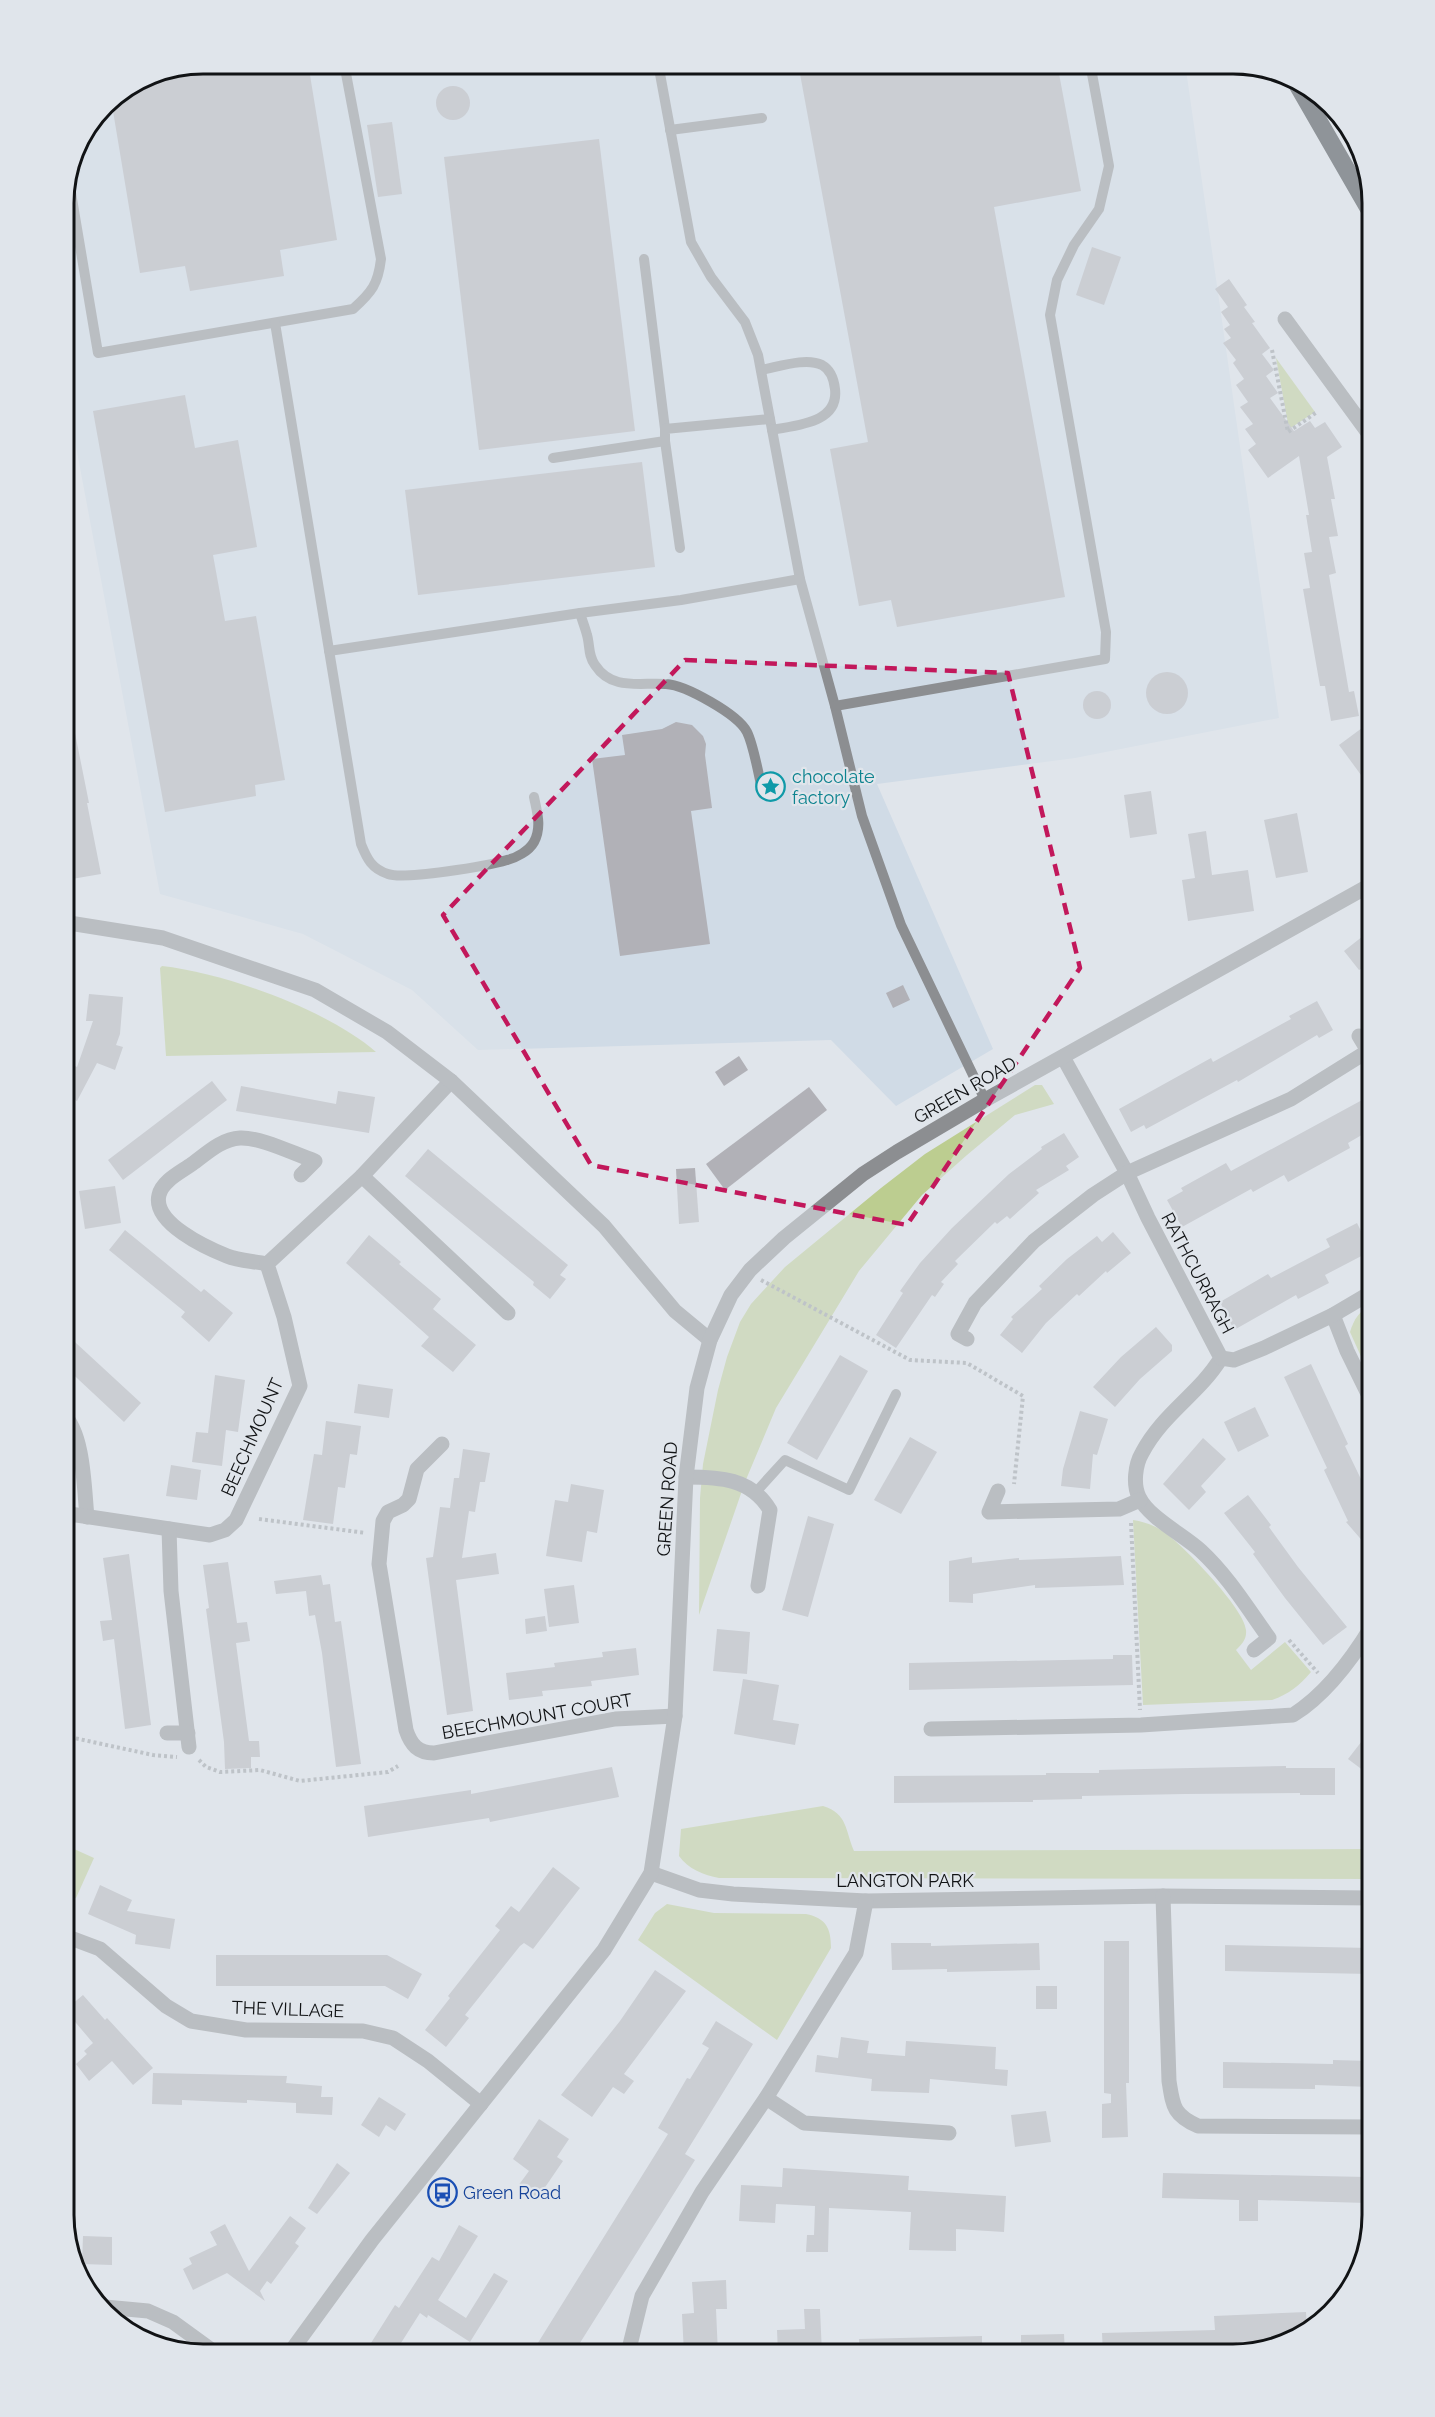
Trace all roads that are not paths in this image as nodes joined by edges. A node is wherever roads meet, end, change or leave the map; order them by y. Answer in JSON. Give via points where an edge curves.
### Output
{"nodes":[{"id":1,"x":346,"y":74,"type":"edge"},
{"id":2,"x":660,"y":74,"type":"edge"},
{"id":3,"x":1092,"y":74,"type":"edge"},
{"id":4,"x":1303,"y":95,"type":"edge"},
{"id":5,"x":762,"y":118,"type":"dead end"},
{"id":6,"x":670,"y":130,"type":"junction"},
{"id":7,"x":1361,"y":195,"type":"edge"},
{"id":8,"x":74,"y":211,"type":"edge"},
{"id":9,"x":644,"y":259,"type":"dead end"},
{"id":10,"x":1285,"y":320,"type":"dead end"},
{"id":11,"x":275,"y":322,"type":"junction"},
{"id":12,"x":761,"y":370,"type":"junction"},
{"id":13,"x":771,"y":424,"type":"junction"},
{"id":14,"x":1362,"y":424,"type":"edge"},
{"id":15,"x":665,"y":435,"type":"junction"},
{"id":16,"x":553,"y":458,"type":"dead end"},
{"id":17,"x":680,"y":548,"type":"dead end"},
{"id":18,"x":800,"y":579,"type":"junction"},
{"id":19,"x":580,"y":613,"type":"junction"},
{"id":20,"x":329,"y":651,"type":"junction"},
{"id":21,"x":835,"y":706,"type":"junction"},
{"id":22,"x":763,"y":794,"type":"dead end"},
{"id":23,"x":534,"y":797,"type":"dead end"},
{"id":24,"x":1362,"y":890,"type":"edge"},
{"id":25,"x":74,"y":924,"type":"edge"},
{"id":26,"x":1359,"y":1036,"type":"dead end"},
{"id":27,"x":1362,"y":1041,"type":"edge"},
{"id":28,"x":1063,"y":1057,"type":"junction"},
{"id":29,"x":1362,"y":1059,"type":"edge"},
{"id":30,"x":451,"y":1081,"type":"junction"},
{"id":31,"x":985,"y":1100,"type":"junction"},
{"id":32,"x":1127,"y":1173,"type":"junction"},
{"id":33,"x":301,"y":1175,"type":"dead end"},
{"id":34,"x":362,"y":1176,"type":"junction"},
{"id":35,"x":267,"y":1264,"type":"junction"},
{"id":36,"x":1362,"y":1298,"type":"edge"},
{"id":37,"x":508,"y":1312,"type":"dead end"},
{"id":38,"x":1332,"y":1315,"type":"junction"},
{"id":39,"x":710,"y":1340,"type":"junction"},
{"id":40,"x":967,"y":1340,"type":"dead end"},
{"id":41,"x":1221,"y":1358,"type":"junction"},
{"id":42,"x":1362,"y":1382,"type":"edge"},
{"id":43,"x":896,"y":1394,"type":"dead end"},
{"id":44,"x":74,"y":1429,"type":"edge"},
{"id":45,"x":442,"y":1444,"type":"dead end"},
{"id":46,"x":686,"y":1477,"type":"junction"},
{"id":47,"x":998,"y":1491,"type":"road end"},
{"id":48,"x":755,"y":1493,"type":"junction"},
{"id":49,"x":1140,"y":1500,"type":"junction"},
{"id":50,"x":74,"y":1515,"type":"edge"},
{"id":51,"x":87,"y":1517,"type":"junction"},
{"id":52,"x":168,"y":1529,"type":"junction"},
{"id":53,"x":758,"y":1586,"type":"dead end"},
{"id":54,"x":1362,"y":1640,"type":"edge"},
{"id":55,"x":1254,"y":1650,"type":"dead end"},
{"id":56,"x":675,"y":1716,"type":"junction"},
{"id":57,"x":931,"y":1728,"type":"dead end"},
{"id":58,"x":167,"y":1733,"type":"dead end"},
{"id":59,"x":651,"y":1873,"type":"junction"},
{"id":60,"x":1163,"y":1896,"type":"junction"},
{"id":61,"x":1362,"y":1898,"type":"edge"},
{"id":62,"x":866,"y":1901,"type":"junction"},
{"id":63,"x":74,"y":1939,"type":"edge"},
{"id":64,"x":766,"y":2098,"type":"junction"},
{"id":65,"x":481,"y":2104,"type":"junction"},
{"id":66,"x":1362,"y":2127,"type":"edge"},
{"id":67,"x":949,"y":2133,"type":"dead end"},
{"id":68,"x":113,"y":2308,"type":"edge"},
{"id":69,"x":203,"y":2343,"type":"edge"},
{"id":70,"x":297,"y":2343,"type":"edge"},
{"id":71,"x":630,"y":2343,"type":"edge"}],
"edges":[{"from":1,"to":11,"type":"lane","via":[[381,259],[378,281],[353,309]]},
{"from":2,"to":6,"type":"lane"},
{"from":3,"to":21,"type":"lane","via":[[1108,166],[1099,209],[1074,245],[1057,280],[1050,315],[1106,632],[1106,659]]},
{"from":4,"to":7,"type":"highway"},
{"from":5,"to":6,"type":"lane"},
{"from":6,"to":12,"type":"lane","via":[[691,242],[711,277],[745,322]]},
{"from":8,"to":11,"type":"lane","via":[[98,353]]},
{"from":9,"to":15,"type":"lane"},
{"from":10,"to":14,"type":"street"},
{"from":11,"to":20,"type":"lane"},
{"from":12,"to":13,"type":"lane"},
{"from":12,"to":13,"type":"lane","via":[[804,363],[822,365],[833,377],[836,399],[829,412],[815,421]]},
{"from":13,"to":15,"type":"lane"},
{"from":13,"to":18,"type":"lane"},
{"from":15,"to":16,"type":"lane"},
{"from":15,"to":17,"type":"lane"},
{"from":18,"to":19,"type":"lane"},
{"from":18,"to":21,"type":"lane"},
{"from":19,"to":20,"type":"lane"},
{"from":19,"to":22,"type":"lane","via":[[595,666],[609,679],[627,686],[668,684],[698,694],[747,731]]},
{"from":20,"to":23,"type":"lane","via":[[361,844],[377,870],[414,876],[508,860],[533,843],[539,823]]},
{"from":21,"to":31,"type":"lane","via":[[862,816],[901,925]]},
{"from":24,"to":28,"type":"street","name":"GREEN ROAD"},
{"from":25,"to":30,"type":"street","via":[[163,938],[315,990],[387,1032]]},
{"from":26,"to":27,"type":"street"},
{"from":28,"to":31,"type":"street","name":"GREEN ROAD"},
{"from":28,"to":32,"type":"street","name":"RATHCURRAGH"},
{"from":29,"to":32,"type":"street","via":[[1291,1099]]},
{"from":30,"to":34,"type":"street"},
{"from":30,"to":39,"type":"street","via":[[604,1226],[675,1311]]},
{"from":31,"to":39,"type":"street","name":"GREEN ROAD","via":[[863,1174],[784,1238],[750,1270],[731,1295]]},
{"from":32,"to":40,"type":"street","via":[[1034,1240],[975,1303],[958,1334]]},
{"from":32,"to":41,"type":"street","name":"RATHCURRAGH"},
{"from":33,"to":35,"type":"street","via":[[315,1161],[239,1138],[219,1144],[167,1182],[159,1195],[160,1209],[167,1220],[193,1240],[229,1257]]},
{"from":34,"to":35,"type":"street"},
{"from":34,"to":37,"type":"street"},
{"from":35,"to":52,"type":"street","name":"BEECHMOUNT","via":[[300,1386],[236,1520],[225,1530],[210,1535]]},
{"from":36,"to":38,"type":"street"},
{"from":38,"to":41,"type":"street","via":[[1234,1360]]},
{"from":38,"to":42,"type":"street"},
{"from":39,"to":46,"type":"street","name":"GREEN ROAD","via":[[697,1388]]},
{"from":41,"to":49,"type":"street","name":"RATHCURRAGH","via":[[1214,1370],[1160,1424],[1140,1456],[1134,1486]]},
{"from":43,"to":48,"type":"lane","via":[[849,1490],[785,1460]]},
{"from":44,"to":51,"type":"street"},
{"from":45,"to":56,"type":"street","name":"BEECHMOUNT COURT","via":[[417,1469],[409,1499],[388,1512],[383,1521],[379,1564],[409,1741],[419,1750],[434,1753],[615,1719]]},
{"from":46,"to":48,"type":"street","via":[[723,1477]]},
{"from":46,"to":56,"type":"street","name":"GREEN ROAD"},
{"from":47,"to":49,"type":"street","via":[[989,1512],[1119,1509]]},
{"from":48,"to":53,"type":"street","via":[[770,1510]]},
{"from":49,"to":55,"type":"street","via":[[1202,1552],[1227,1581],[1269,1638]]},
{"from":50,"to":51,"type":"street","name":"BEECHMOUNT"},
{"from":51,"to":52,"type":"street","name":"BEECHMOUNT"},
{"from":52,"to":58,"type":"street","via":[[188,1749]]},
{"from":54,"to":57,"type":"street","via":[[1331,1683],[1293,1715],[1141,1725]]},
{"from":56,"to":59,"type":"street","name":"GREEN ROAD"},
{"from":59,"to":62,"type":"street","name":"LANGTON PARK","via":[[699,1890]]},
{"from":59,"to":65,"type":"street","name":"GREEN ROAD","via":[[604,1950]]},
{"from":60,"to":61,"type":"street","name":"LANGTON PARK"},
{"from":60,"to":62,"type":"street","name":"LANGTON PARK"},
{"from":60,"to":66,"type":"street","via":[[1169,2081],[1173,2107],[1183,2119],[1198,2126]]},
{"from":62,"to":64,"type":"street","via":[[856,1953]]},
{"from":63,"to":65,"type":"street","name":"THE VILLAGE","via":[[100,1949],[166,2006],[191,2020],[246,2030],[363,2031],[393,2038]]},
{"from":64,"to":67,"type":"street","via":[[804,2122]]},
{"from":64,"to":71,"type":"street","via":[[702,2192],[642,2296]]},
{"from":65,"to":70,"type":"street","name":"GREEN ROAD"},
{"from":68,"to":69,"type":"street","via":[[148,2311],[173,2322]]}]}
